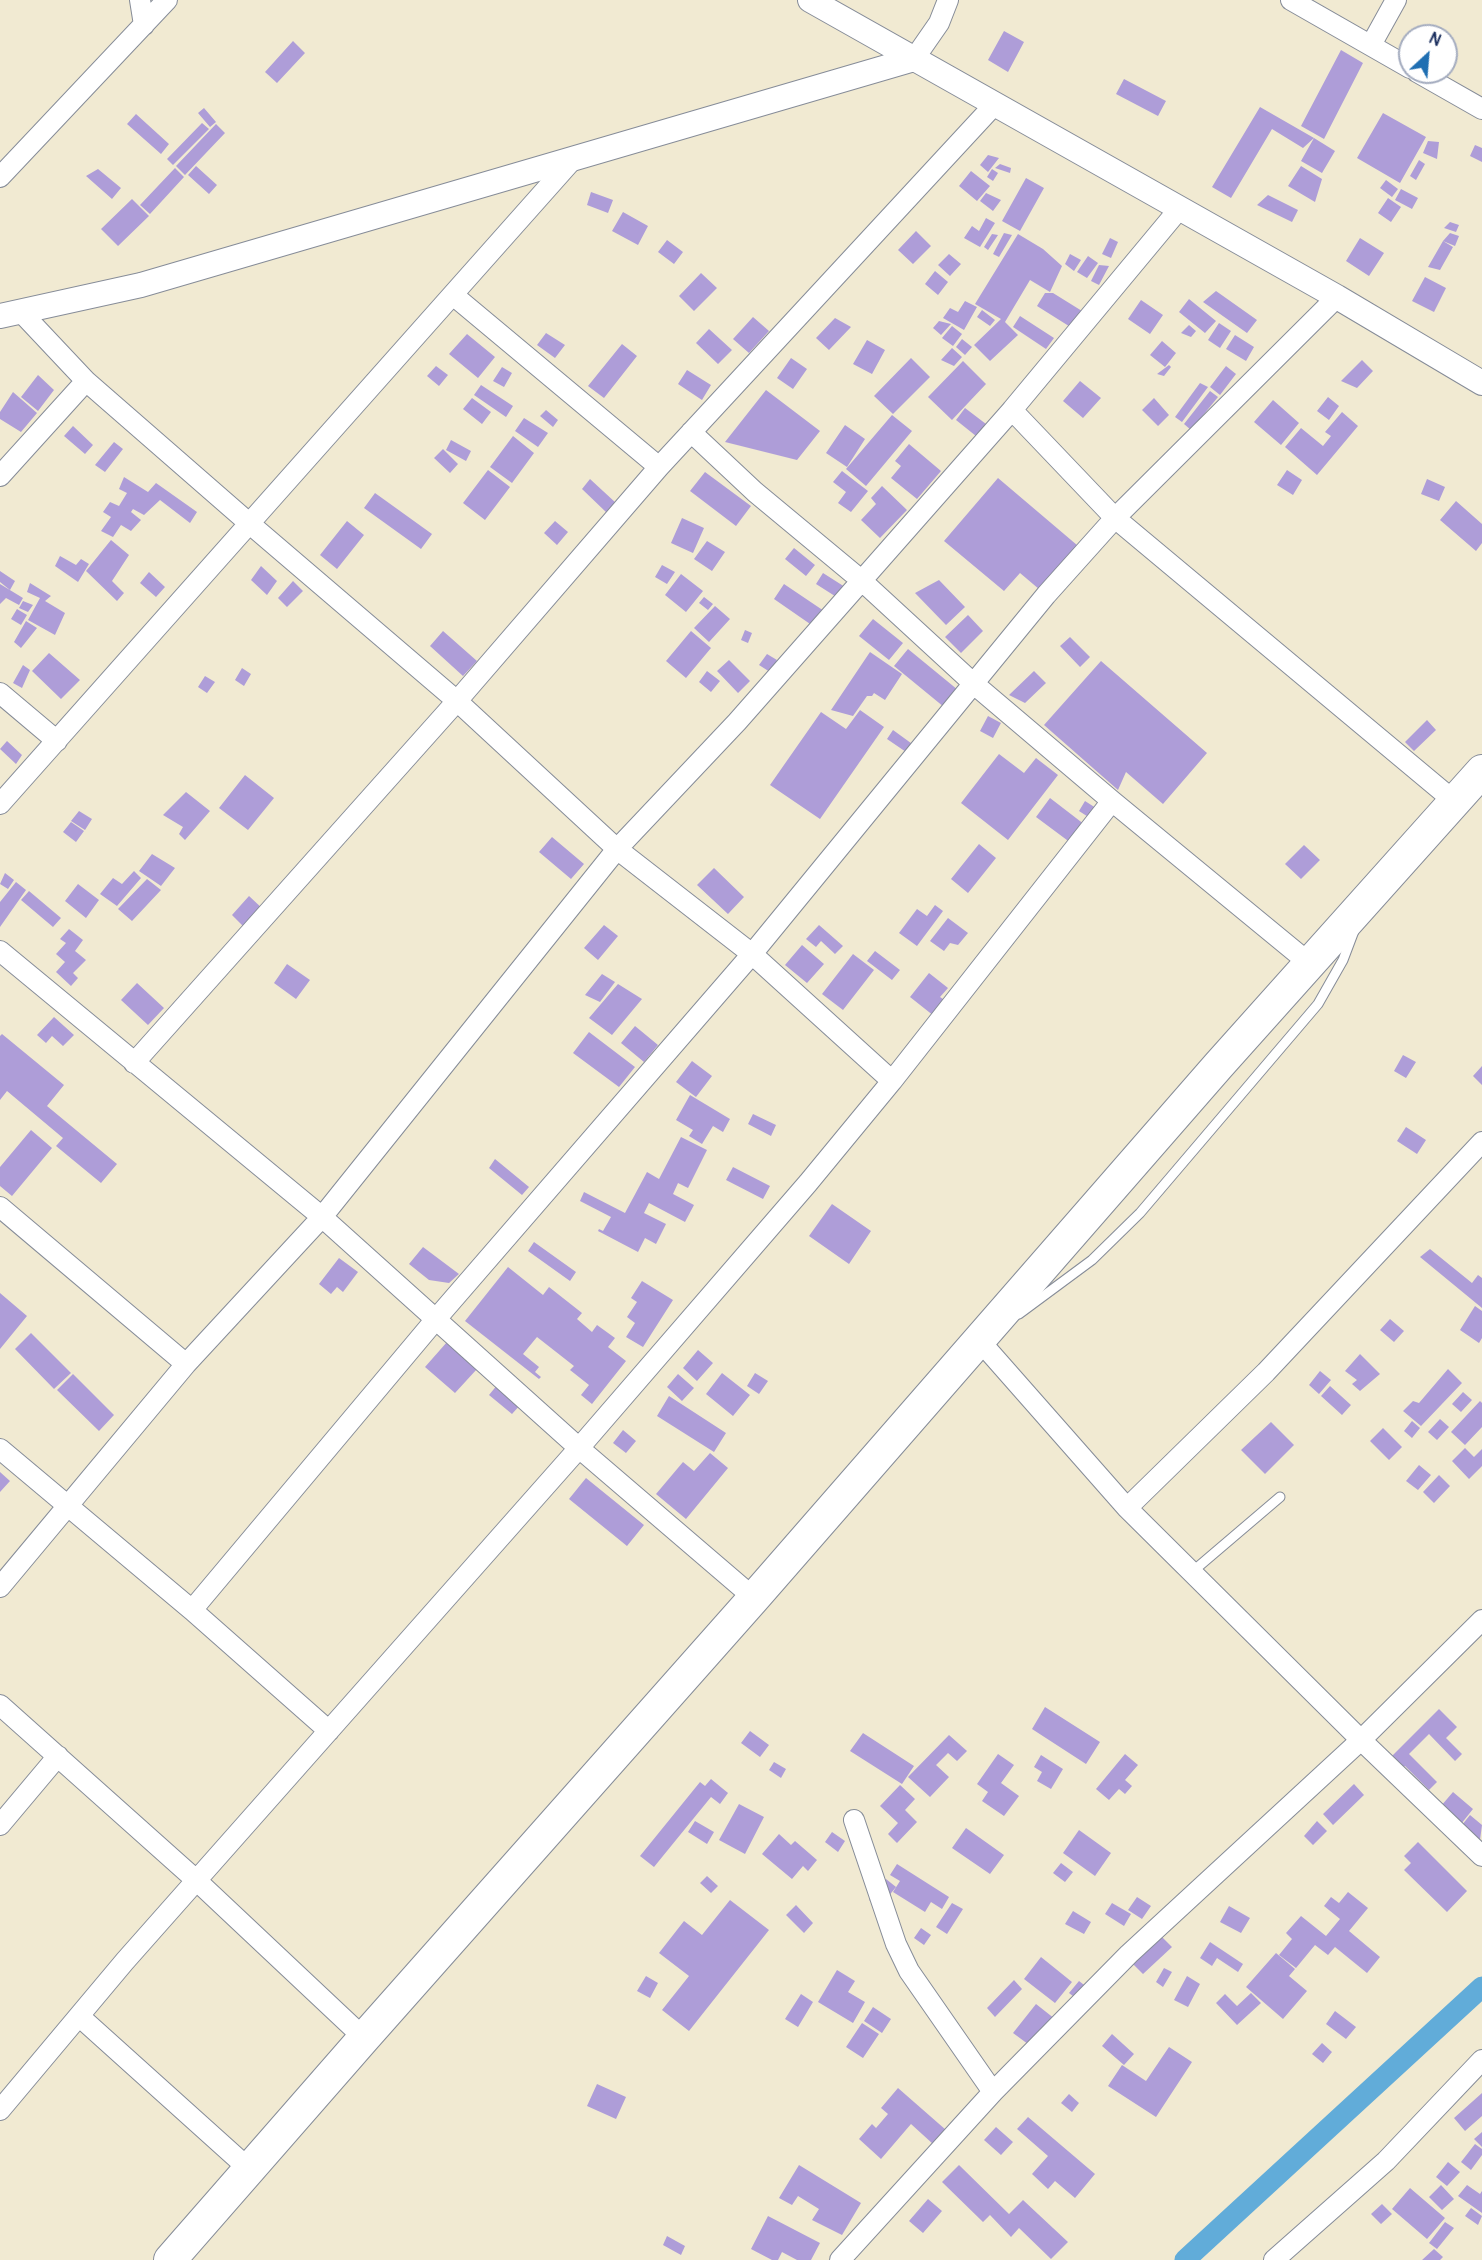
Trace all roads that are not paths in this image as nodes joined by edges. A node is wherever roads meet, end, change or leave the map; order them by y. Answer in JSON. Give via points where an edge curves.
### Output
{"nodes":[{"id":1,"x":140,"y":0,"type":"edge"},
{"id":2,"x":167,"y":0,"type":"edge"},
{"id":3,"x":810,"y":0,"type":"edge"},
{"id":4,"x":948,"y":0,"type":"edge"},
{"id":5,"x":1291,"y":0,"type":"edge"},
{"id":6,"x":1396,"y":0,"type":"edge"},
{"id":7,"x":144,"y":25,"type":"junction"},
{"id":8,"x":1371,"y":45,"type":"junction"},
{"id":9,"x":915,"y":59,"type":"junction"},
{"id":10,"x":1398,"y":61,"type":"edge"},
{"id":11,"x":1439,"y":84,"type":"edge"},
{"id":12,"x":995,"y":104,"type":"junction"},
{"id":13,"x":1482,"y":109,"type":"edge"},
{"id":14,"x":574,"y":158,"type":"junction"},
{"id":15,"x":0,"y":177,"type":"edge"},
{"id":16,"x":1180,"y":208,"type":"junction"},
{"id":17,"x":453,"y":295,"type":"junction"},
{"id":18,"x":1337,"y":297,"type":"junction"},
{"id":19,"x":10,"y":314,"type":"edge"},
{"id":20,"x":86,"y":381,"type":"junction"},
{"id":21,"x":1482,"y":383,"type":"edge"},
{"id":22,"x":1012,"y":410,"type":"junction"},
{"id":23,"x":691,"y":432,"type":"junction"},
{"id":24,"x":659,"y":467,"type":"junction"},
{"id":25,"x":0,"y":476,"type":"edge"},
{"id":26,"x":1115,"y":518,"type":"junction"},
{"id":27,"x":250,"y":524,"type":"junction"},
{"id":28,"x":861,"y":580,"type":"junction"},
{"id":29,"x":974,"y":684,"type":"junction"},
{"id":30,"x":0,"y":693,"type":"edge"},
{"id":31,"x":457,"y":701,"type":"junction"},
{"id":32,"x":57,"y":741,"type":"junction"},
{"id":33,"x":1482,"y":771,"type":"edge"},
{"id":34,"x":1112,"y":801,"type":"junction"},
{"id":35,"x":1454,"y":801,"type":"junction"},
{"id":36,"x":0,"y":804,"type":"edge"},
{"id":37,"x":617,"y":849,"type":"junction"},
{"id":38,"x":1368,"y":897,"type":"junction"},
{"id":39,"x":0,"y":951,"type":"edge"},
{"id":40,"x":752,"y":954,"type":"junction"},
{"id":41,"x":1309,"y":963,"type":"junction"},
{"id":42,"x":134,"y":1063,"type":"junction"},
{"id":43,"x":892,"y":1081,"type":"junction"},
{"id":44,"x":1482,"y":1142,"type":"edge"},
{"id":45,"x":0,"y":1207,"type":"edge"},
{"id":46,"x":322,"y":1217,"type":"junction"},
{"id":47,"x":436,"y":1319,"type":"junction"},
{"id":48,"x":979,"y":1340,"type":"junction"},
{"id":49,"x":186,"y":1364,"type":"junction"},
{"id":50,"x":579,"y":1448,"type":"junction"},
{"id":51,"x":0,"y":1449,"type":"edge"},
{"id":52,"x":1281,"y":1497,"type":"dead end"},
{"id":53,"x":68,"y":1508,"type":"junction"},
{"id":54,"x":1128,"y":1508,"type":"junction"},
{"id":55,"x":1192,"y":1572,"type":"junction"},
{"id":56,"x":0,"y":1587,"type":"edge"},
{"id":57,"x":754,"y":1598,"type":"junction"},
{"id":58,"x":192,"y":1610,"type":"junction"},
{"id":59,"x":1482,"y":1620,"type":"edge"},
{"id":60,"x":0,"y":1705,"type":"edge"},
{"id":61,"x":329,"y":1731,"type":"junction"},
{"id":62,"x":1361,"y":1740,"type":"junction"},
{"id":63,"x":58,"y":1756,"type":"junction"},
{"id":64,"x":854,"y":1820,"type":"dead end"},
{"id":65,"x":0,"y":1825,"type":"edge"},
{"id":66,"x":1482,"y":1856,"type":"edge"},
{"id":67,"x":196,"y":1880,"type":"junction"},
{"id":68,"x":79,"y":2016,"type":"junction"},
{"id":69,"x":364,"y":2038,"type":"junction"},
{"id":70,"x":1482,"y":2060,"type":"edge"},
{"id":71,"x":993,"y":2092,"type":"junction"},
{"id":72,"x":0,"y":2110,"type":"edge"},
{"id":73,"x":249,"y":2169,"type":"junction"},
{"id":74,"x":170,"y":2260,"type":"edge"},
{"id":75,"x":840,"y":2260,"type":"edge"},
{"id":76,"x":1274,"y":2260,"type":"edge"}],
"edges":[{"from":1,"to":7,"type":"street"},
{"from":2,"to":7,"type":"street"},
{"from":3,"to":9,"type":"street"},
{"from":4,"to":9,"type":"street","via":[[939,24]]},
{"from":5,"to":8,"type":"street"},
{"from":6,"to":8,"type":"street"},
{"from":7,"to":15,"type":"street"},
{"from":8,"to":10,"type":"street"},
{"from":9,"to":12,"type":"street"},
{"from":9,"to":14,"type":"street"},
{"from":11,"to":13,"type":"street"},
{"from":12,"to":16,"type":"street"},
{"from":12,"to":23,"type":"street"},
{"from":14,"to":17,"type":"street"},
{"from":14,"to":19,"type":"street","via":[[141,285]]},
{"from":16,"to":18,"type":"street"},
{"from":16,"to":22,"type":"street"},
{"from":17,"to":24,"type":"street"},
{"from":17,"to":27,"type":"street"},
{"from":18,"to":21,"type":"street"},
{"from":18,"to":26,"type":"street"},
{"from":19,"to":20,"type":"street"},
{"from":20,"to":25,"type":"street"},
{"from":20,"to":27,"type":"street"},
{"from":22,"to":26,"type":"street"},
{"from":22,"to":28,"type":"street"},
{"from":23,"to":24,"type":"street"},
{"from":23,"to":28,"type":"street","via":[[788,521]]},
{"from":24,"to":31,"type":"street"},
{"from":26,"to":29,"type":"street"},
{"from":26,"to":35,"type":"street"},
{"from":27,"to":31,"type":"street"},
{"from":27,"to":32,"type":"street"},
{"from":28,"to":29,"type":"street"},
{"from":28,"to":37,"type":"street","via":[[737,722]]},
{"from":29,"to":34,"type":"street"},
{"from":29,"to":40,"type":"street"},
{"from":30,"to":32,"type":"street"},
{"from":31,"to":37,"type":"street"},
{"from":31,"to":42,"type":"street"},
{"from":32,"to":36,"type":"street"},
{"from":33,"to":35,"type":"highway"},
{"from":34,"to":41,"type":"street"},
{"from":34,"to":43,"type":"street"},
{"from":35,"to":38,"type":"highway"},
{"from":37,"to":40,"type":"street"},
{"from":37,"to":46,"type":"street"},
{"from":38,"to":41,"type":"highway"},
{"from":38,"to":48,"type":"lane","via":[[1342,960],[1318,1004],[1140,1213],[1092,1260]]},
{"from":39,"to":42,"type":"street"},
{"from":40,"to":43,"type":"street"},
{"from":40,"to":47,"type":"street"},
{"from":41,"to":48,"type":"highway"},
{"from":42,"to":46,"type":"street"},
{"from":43,"to":50,"type":"street"},
{"from":44,"to":54,"type":"street","via":[[1266,1372]]},
{"from":45,"to":49,"type":"street"},
{"from":46,"to":47,"type":"street"},
{"from":46,"to":49,"type":"street"},
{"from":47,"to":50,"type":"street"},
{"from":47,"to":58,"type":"street"},
{"from":48,"to":54,"type":"street"},
{"from":48,"to":57,"type":"highway"},
{"from":49,"to":53,"type":"street"},
{"from":50,"to":57,"type":"street"},
{"from":50,"to":61,"type":"street"},
{"from":51,"to":53,"type":"street"},
{"from":52,"to":55,"type":"lane"},
{"from":53,"to":56,"type":"street"},
{"from":53,"to":58,"type":"street"},
{"from":54,"to":55,"type":"street"},
{"from":55,"to":62,"type":"street"},
{"from":57,"to":69,"type":"highway"},
{"from":58,"to":61,"type":"street"},
{"from":59,"to":62,"type":"street"},
{"from":60,"to":63,"type":"street"},
{"from":61,"to":67,"type":"street"},
{"from":62,"to":66,"type":"street"},
{"from":62,"to":71,"type":"street","via":[[1129,1954]]},
{"from":63,"to":65,"type":"street"},
{"from":63,"to":67,"type":"street"},
{"from":64,"to":71,"type":"street","via":[[909,1971]]},
{"from":67,"to":68,"type":"street"},
{"from":67,"to":69,"type":"street"},
{"from":68,"to":72,"type":"street"},
{"from":68,"to":73,"type":"street"},
{"from":69,"to":73,"type":"highway"},
{"from":70,"to":76,"type":"street","via":[[1386,2161]]},
{"from":71,"to":75,"type":"street"},
{"from":73,"to":74,"type":"highway"}]}
